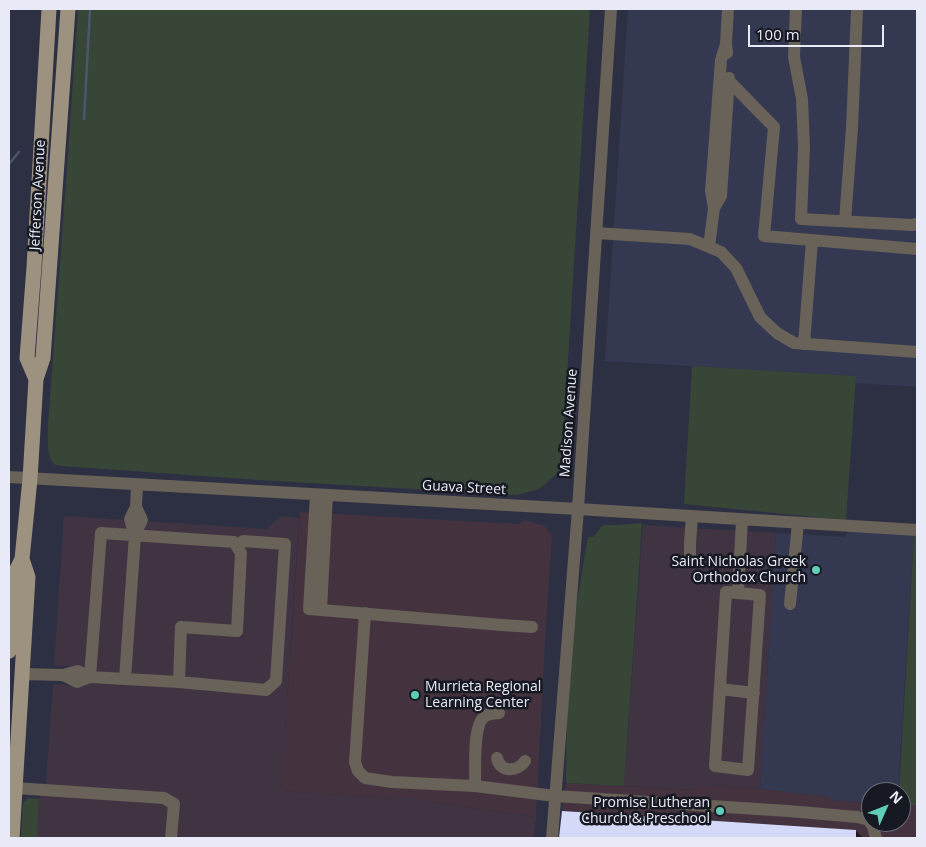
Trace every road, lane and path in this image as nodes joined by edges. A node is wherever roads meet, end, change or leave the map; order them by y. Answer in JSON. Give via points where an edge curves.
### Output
{"nodes":[{"id":1,"x":49,"y":9,"type":"edge"},
{"id":2,"x":68,"y":9,"type":"edge"},
{"id":3,"x":611,"y":9,"type":"edge"},
{"id":4,"x":728,"y":9,"type":"edge"},
{"id":5,"x":796,"y":9,"type":"edge"},
{"id":6,"x":857,"y":9,"type":"edge"},
{"id":7,"x":726,"y":44,"type":"junction"},
{"id":8,"x":729,"y":82,"type":"junction"},
{"id":9,"x":714,"y":208,"type":"junction"},
{"id":10,"x":845,"y":221,"type":"junction"},
{"id":11,"x":917,"y":224,"type":"edge"},
{"id":12,"x":596,"y":233,"type":"junction"},
{"id":13,"x":812,"y":241,"type":"junction"},
{"id":14,"x":710,"y":247,"type":"junction"},
{"id":15,"x":917,"y":249,"type":"edge"},
{"id":16,"x":804,"y":344,"type":"junction"},
{"id":17,"x":917,"y":352,"type":"edge"},
{"id":18,"x":36,"y":379,"type":"junction"},
{"id":19,"x":9,"y":477,"type":"edge"},
{"id":20,"x":30,"y":479,"type":"junction"},
{"id":21,"x":137,"y":485,"type":"junction"},
{"id":22,"x":321,"y":495,"type":"junction"},
{"id":23,"x":578,"y":509,"type":"junction"},
{"id":24,"x":692,"y":516,"type":"junction"},
{"id":25,"x":742,"y":520,"type":"junction"},
{"id":26,"x":798,"y":523,"type":"junction"},
{"id":27,"x":917,"y":530,"type":"edge"},
{"id":28,"x":135,"y":535,"type":"junction"},
{"id":29,"x":237,"y":547,"type":"junction"},
{"id":30,"x":22,"y":559,"type":"junction"},
{"id":31,"x":690,"y":561,"type":"dead end"},
{"id":32,"x":738,"y":593,"type":"junction"},
{"id":33,"x":790,"y":604,"type":"dead end"},
{"id":34,"x":365,"y":613,"type":"junction"},
{"id":35,"x":532,"y":626,"type":"dead end"},
{"id":36,"x":9,"y":651,"type":"edge"},
{"id":37,"x":22,"y":674,"type":"junction"},
{"id":38,"x":90,"y":677,"type":"junction"},
{"id":39,"x":124,"y":679,"type":"junction"},
{"id":40,"x":179,"y":682,"type":"junction"},
{"id":41,"x":720,"y":689,"type":"junction"},
{"id":42,"x":754,"y":693,"type":"junction"},
{"id":43,"x":499,"y":713,"type":"dead end"},
{"id":44,"x":497,"y":758,"type":"dead end"},
{"id":45,"x":525,"y":761,"type":"dead end"},
{"id":46,"x":475,"y":786,"type":"junction"},
{"id":47,"x":15,"y":788,"type":"junction"},
{"id":48,"x":555,"y":796,"type":"junction"},
{"id":49,"x":12,"y":838,"type":"edge"},
{"id":50,"x":171,"y":838,"type":"edge"},
{"id":51,"x":552,"y":838,"type":"edge"},
{"id":52,"x":876,"y":838,"type":"edge"}],
"edges":[{"from":1,"to":18,"type":"main road","name":"Jefferson Avenue","via":[[27,358]]},
{"from":2,"to":18,"type":"main road","name":"Jefferson Avenue","via":[[43,358]]},
{"from":3,"to":12,"type":"street","name":"Madison Avenue"},
{"from":4,"to":7,"type":"street"},
{"from":5,"to":10,"type":"street","via":[[794,57],[802,99],[804,147],[801,219]]},
{"from":6,"to":10,"type":"street"},
{"from":7,"to":8,"type":"street"},
{"from":7,"to":9,"type":"street","via":[[720,70],[712,191]]},
{"from":8,"to":9,"type":"street","via":[[721,196]]},
{"from":8,"to":13,"type":"street","via":[[774,127],[764,236]]},
{"from":9,"to":14,"type":"street"},
{"from":10,"to":11,"type":"street"},
{"from":12,"to":14,"type":"street","via":[[690,239]]},
{"from":12,"to":23,"type":"street","name":"Madison Avenue"},
{"from":13,"to":15,"type":"street"},
{"from":13,"to":16,"type":"street"},
{"from":14,"to":16,"type":"street","via":[[721,252],[736,268],[760,317],[777,333],[794,343]]},
{"from":16,"to":17,"type":"street"},
{"from":18,"to":20,"type":"main road","name":"Jefferson Avenue"},
{"from":19,"to":20,"type":"street","name":"Guava Street"},
{"from":20,"to":21,"type":"street","name":"Guava Street"},
{"from":20,"to":30,"type":"main road","name":"Jefferson Avenue"},
{"from":21,"to":22,"type":"street","name":"Guava Street"},
{"from":21,"to":28,"type":"street","via":[[136,506],[130,519]]},
{"from":22,"to":23,"type":"street","name":"Guava Street"},
{"from":22,"to":34,"type":"street","via":[[315,609]]},
{"from":23,"to":24,"type":"street","name":"Guava Street"},
{"from":23,"to":48,"type":"street","name":"Madison Avenue"},
{"from":24,"to":25,"type":"street","name":"Guava Street"},
{"from":24,"to":31,"type":"street"},
{"from":25,"to":26,"type":"street","name":"Guava Street"},
{"from":25,"to":32,"type":"street"},
{"from":26,"to":27,"type":"street","name":"Guava Street"},
{"from":26,"to":33,"type":"street"},
{"from":28,"to":29,"type":"street","via":[[234,542]]},
{"from":28,"to":38,"type":"street","via":[[101,533]]},
{"from":28,"to":39,"type":"street"},
{"from":29,"to":40,"type":"street","via":[[241,553],[237,631],[181,627]]},
{"from":29,"to":40,"type":"street","via":[[243,541],[285,544],[276,681],[266,690]]},
{"from":30,"to":36,"type":"main road","name":"Jefferson Avenue","via":[[14,575]]},
{"from":30,"to":37,"type":"main road","name":"Jefferson Avenue","via":[[28,577]]},
{"from":32,"to":41,"type":"street","via":[[726,592]]},
{"from":32,"to":42,"type":"street","via":[[760,595]]},
{"from":34,"to":35,"type":"street"},
{"from":34,"to":46,"type":"street","via":[[355,762],[358,770],[366,778],[392,782]]},
{"from":37,"to":38,"type":"street","via":[[64,675],[77,682]]},
{"from":37,"to":47,"type":"main road","name":"Jefferson Avenue"},
{"from":38,"to":39,"type":"street"},
{"from":39,"to":40,"type":"street"},
{"from":41,"to":42,"type":"street"},
{"from":41,"to":42,"type":"street","via":[[715,766],[748,770]]},
{"from":43,"to":46,"type":"street","via":[[489,714],[478,724]]},
{"from":44,"to":45,"type":"street","via":[[498,764],[508,769],[516,769]]},
{"from":46,"to":48,"type":"street"},
{"from":47,"to":49,"type":"main road","name":"Jefferson Avenue"},
{"from":47,"to":50,"type":"street","via":[[164,798],[174,804]]},
{"from":48,"to":51,"type":"street","name":"Madison Avenue"},
{"from":48,"to":52,"type":"street","via":[[857,817],[868,820]]}]}
